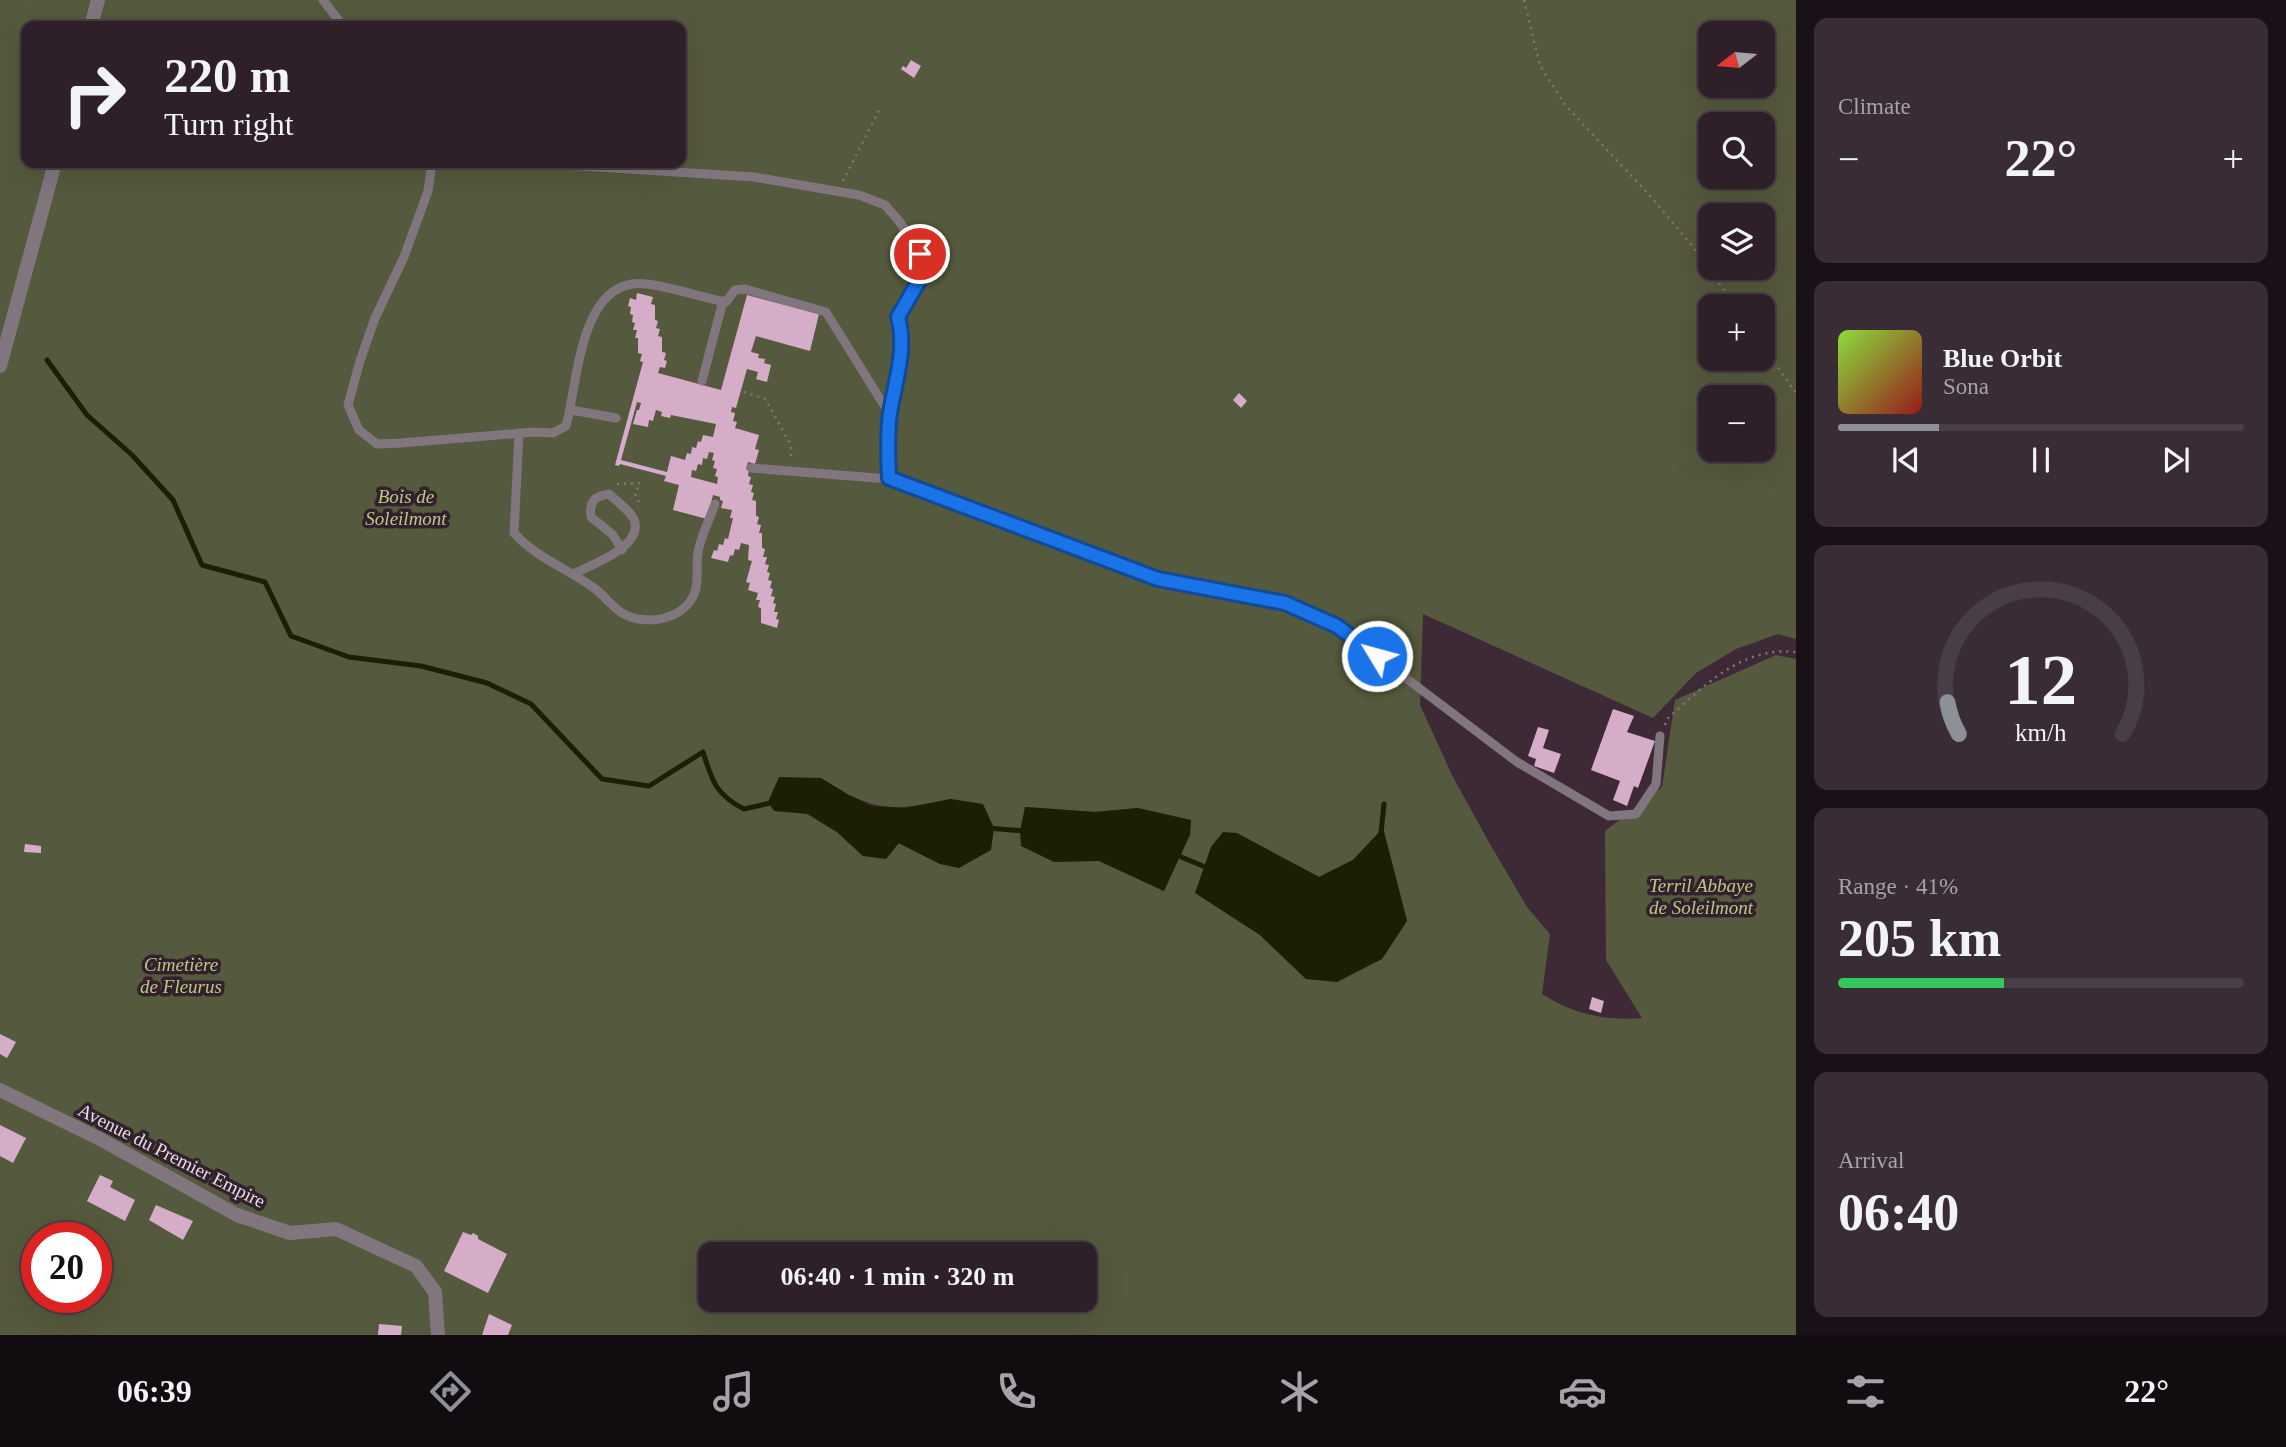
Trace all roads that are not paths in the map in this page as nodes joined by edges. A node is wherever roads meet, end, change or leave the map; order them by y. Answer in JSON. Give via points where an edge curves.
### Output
{"nodes":[{"id":1,"x":98,"y":0,"type":"edge"},
{"id":2,"x":323,"y":0,"type":"edge"},
{"id":3,"x":92,"y":21,"type":"edge"},
{"id":4,"x":339,"y":21,"type":"edge"},
{"id":5,"x":54,"y":168,"type":"edge"},
{"id":6,"x":431,"y":168,"type":"edge"},
{"id":7,"x":613,"y":168,"type":"edge"},
{"id":8,"x":723,"y":301,"type":"junction"},
{"id":9,"x":0,"y":366,"type":"edge"},
{"id":10,"x":702,"y":382,"type":"dead end"},
{"id":11,"x":571,"y":410,"type":"junction"},
{"id":12,"x":890,"y":415,"type":"junction"},
{"id":13,"x":616,"y":418,"type":"dead end"},
{"id":14,"x":519,"y":433,"type":"junction"},
{"id":15,"x":751,"y":468,"type":"dead end"},
{"id":16,"x":889,"y":478,"type":"junction"},
{"id":17,"x":715,"y":503,"type":"dead end"},
{"id":18,"x":622,"y":550,"type":"junction"},
{"id":19,"x":573,"y":574,"type":"junction"},
{"id":20,"x":1660,"y":736,"type":"road end"},
{"id":21,"x":0,"y":1090,"type":"edge"},
{"id":22,"x":438,"y":1335,"type":"edge"}],
"edges":[{"from":1,"to":3,"type":"street"},
{"from":2,"to":4,"type":"lane"},
{"from":5,"to":9,"type":"street"},
{"from":6,"to":14,"type":"lane","via":[[428,191],[375,318],[348,405],[359,430],[377,444]]},
{"from":7,"to":12,"type":"lane","via":[[754,177],[859,195],[885,205],[920,254],[920,279],[898,317],[903,333]]},
{"from":8,"to":10,"type":"lane"},
{"from":8,"to":11,"type":"lane","via":[[645,284],[630,285],[607,297],[582,348]]},
{"from":8,"to":12,"type":"lane","via":[[735,290],[745,289],[826,312]]},
{"from":11,"to":13,"type":"lane"},
{"from":11,"to":14,"type":"lane","via":[[566,426],[554,433]]},
{"from":12,"to":16,"type":"lane"},
{"from":14,"to":19,"type":"lane","via":[[514,533],[526,547]]},
{"from":15,"to":16,"type":"lane"},
{"from":16,"to":20,"type":"lane","via":[[1158,579],[1285,603],[1337,626],[1517,762],[1609,816],[1636,814],[1656,784]]},
{"from":17,"to":19,"type":"lane","via":[[699,543],[696,591],[676,615],[643,620],[622,613]]},
{"from":18,"to":18,"type":"lane","via":[[631,541],[634,518],[609,494],[600,495],[593,500],[591,517],[613,535]]},
{"from":18,"to":19,"type":"lane"},
{"from":21,"to":22,"type":"street","name":"Avenue du Premier Empire","via":[[237,1214],[290,1233],[336,1229],[416,1266],[435,1292]]}]}
